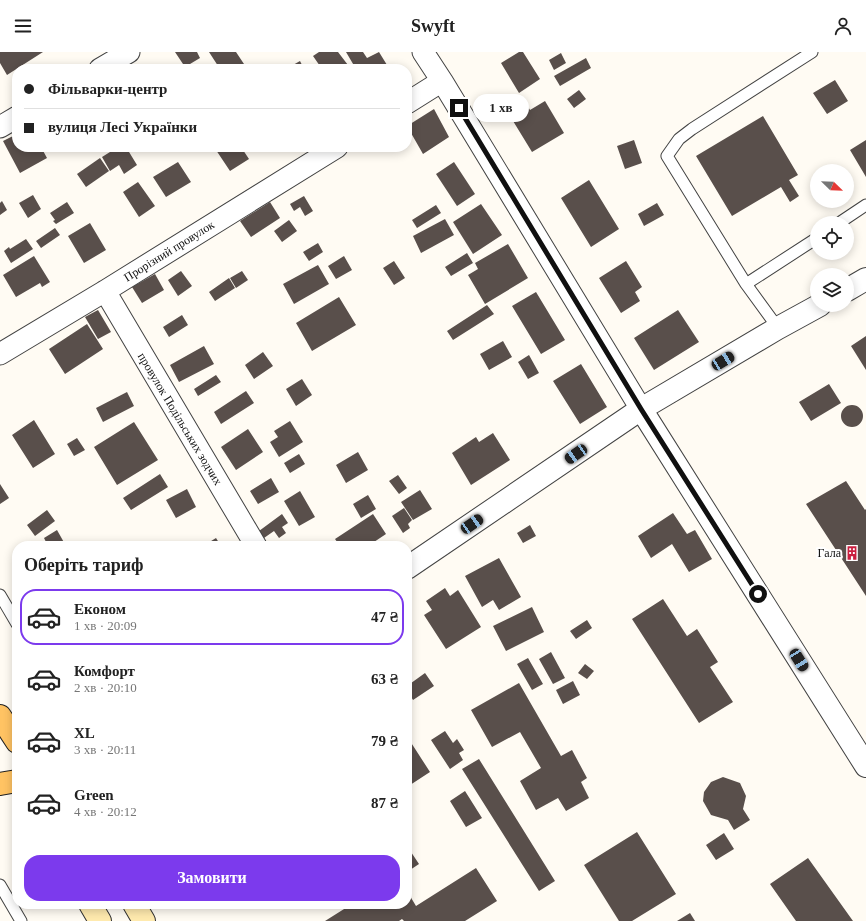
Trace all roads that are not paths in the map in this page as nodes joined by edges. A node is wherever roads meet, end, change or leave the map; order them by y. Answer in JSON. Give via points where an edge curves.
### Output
{"nodes":[{"id":1,"x":129,"y":52,"type":"edge"},
{"id":2,"x":423,"y":52,"type":"edge"},
{"id":3,"x":812,"y":52,"type":"edge"},
{"id":4,"x":109,"y":64,"type":"edge"},
{"id":5,"x":442,"y":81,"type":"junction"},
{"id":6,"x":412,"y":100,"type":"edge"},
{"id":7,"x":12,"y":120,"type":"edge"},
{"id":8,"x":0,"y":127,"type":"edge"},
{"id":9,"x":328,"y":152,"type":"edge"},
{"id":10,"x":866,"y":206,"type":"edge"},
{"id":11,"x":850,"y":216,"type":"edge"},
{"id":12,"x":810,"y":243,"type":"edge"},
{"id":13,"x":866,"y":279,"type":"edge"},
{"id":14,"x":746,"y":284,"type":"junction"},
{"id":15,"x":854,"y":286,"type":"edge"},
{"id":16,"x":105,"y":291,"type":"junction"},
{"id":17,"x":810,"y":310,"type":"edge"},
{"id":18,"x":778,"y":328,"type":"junction"},
{"id":19,"x":0,"y":354,"type":"edge"},
{"id":20,"x":641,"y":409,"type":"junction"},
{"id":21,"x":253,"y":541,"type":"edge"},
{"id":22,"x":412,"y":565,"type":"edge"},
{"id":23,"x":0,"y":595,"type":"edge"},
{"id":24,"x":12,"y":615,"type":"edge"},
{"id":25,"x":0,"y":716,"type":"edge"},
{"id":26,"x":12,"y":734,"type":"edge"},
{"id":27,"x":866,"y":766,"type":"edge"},
{"id":28,"x":12,"y":782,"type":"edge"},
{"id":29,"x":0,"y":784,"type":"edge"},
{"id":30,"x":0,"y":885,"type":"edge"},
{"id":31,"x":12,"y":906,"type":"edge"},
{"id":32,"x":14,"y":909,"type":"edge"},
{"id":33,"x":93,"y":909,"type":"edge"},
{"id":34,"x":137,"y":909,"type":"edge"},
{"id":35,"x":21,"y":921,"type":"edge"},
{"id":36,"x":100,"y":921,"type":"edge"},
{"id":37,"x":144,"y":921,"type":"edge"}],
"edges":[{"from":1,"to":4,"type":"street"},
{"from":2,"to":5,"type":"street"},
{"from":3,"to":14,"type":"lane","via":[[692,129],[679,139],[667,156]]},
{"from":5,"to":6,"type":"street"},
{"from":5,"to":20,"type":"street"},
{"from":7,"to":8,"type":"street"},
{"from":9,"to":16,"type":"street","name":"Прорізний провулок"},
{"from":10,"to":11,"type":"lane"},
{"from":12,"to":14,"type":"lane"},
{"from":13,"to":15,"type":"street"},
{"from":14,"to":18,"type":"lane"},
{"from":16,"to":19,"type":"street","name":"Прорізний провулок"},
{"from":16,"to":21,"type":"street","name":"провулок Подільських зодчих"},
{"from":17,"to":18,"type":"street"},
{"from":18,"to":20,"type":"street"},
{"from":20,"to":22,"type":"street"},
{"from":20,"to":27,"type":"street"},
{"from":23,"to":24,"type":"lane"},
{"from":25,"to":26,"type":"main road"},
{"from":28,"to":29,"type":"main road"},
{"from":30,"to":31,"type":"lane"},
{"from":32,"to":35,"type":"lane"},
{"from":33,"to":36,"type":"main road"},
{"from":34,"to":37,"type":"main road"}]}
